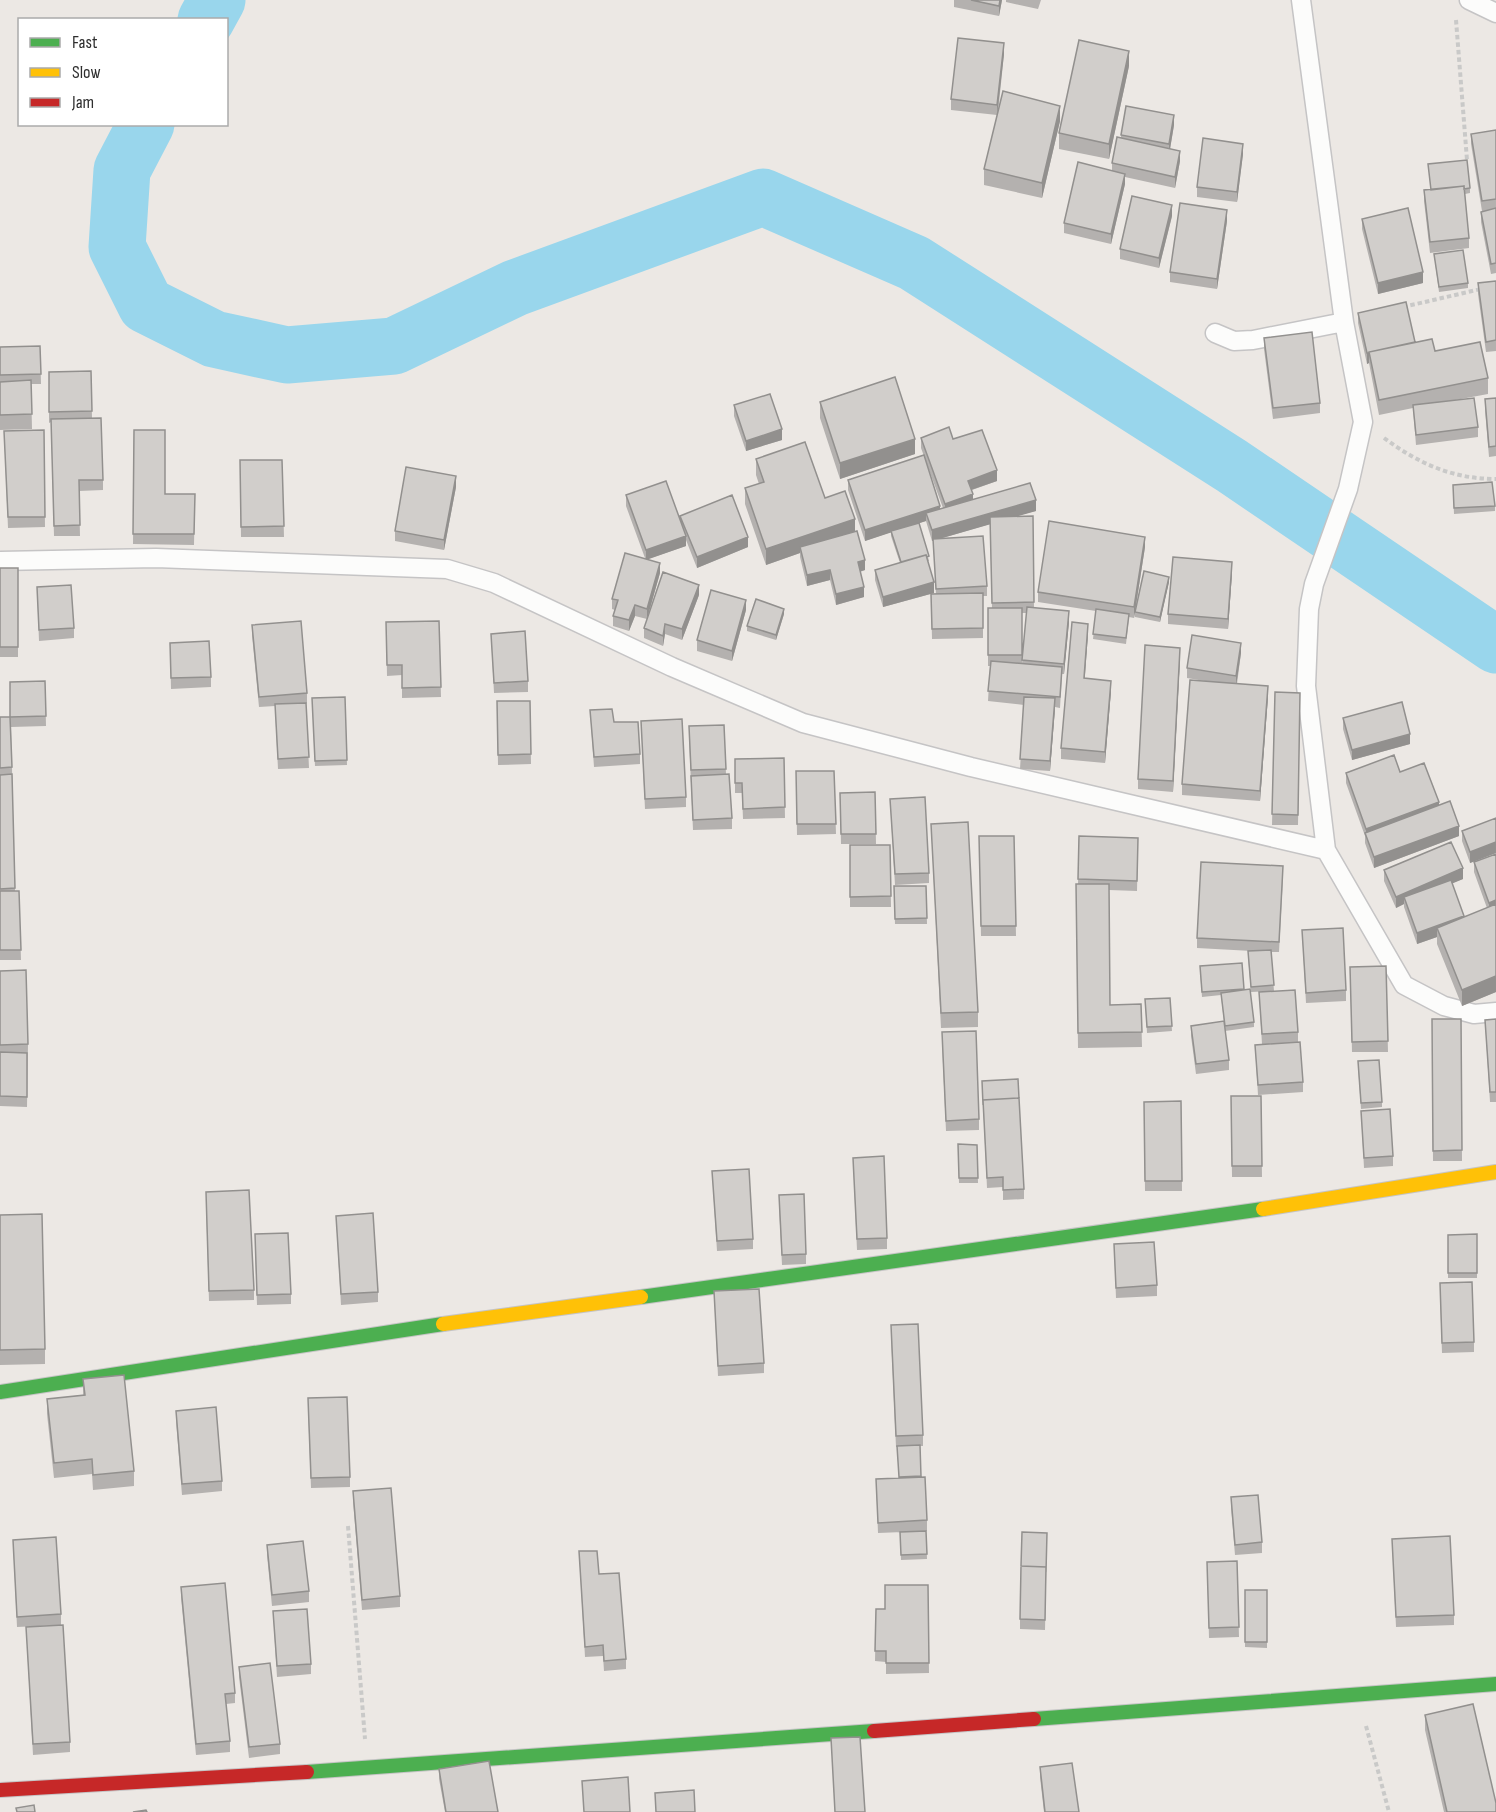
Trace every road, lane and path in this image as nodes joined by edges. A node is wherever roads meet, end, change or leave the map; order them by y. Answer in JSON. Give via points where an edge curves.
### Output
{"nodes":[{"id":1,"x":1301,"y":0,"type":"edge"},
{"id":2,"x":1462,"y":6,"type":"edge"},
{"id":3,"x":1496,"y":13,"type":"edge"},
{"id":4,"x":1467,"y":160,"type":"edge"},
{"id":5,"x":1485,"y":288,"type":"edge"},
{"id":6,"x":1398,"y":309,"type":"edge"},
{"id":7,"x":1344,"y":322,"type":"junction"},
{"id":8,"x":1215,"y":333,"type":"dead end"},
{"id":9,"x":1363,"y":422,"type":"junction"},
{"id":10,"x":1496,"y":479,"type":"edge"},
{"id":11,"x":0,"y":561,"type":"edge"},
{"id":12,"x":1326,"y":850,"type":"junction"},
{"id":13,"x":1496,"y":1012,"type":"edge"},
{"id":14,"x":1496,"y":1172,"type":"edge"},
{"id":15,"x":0,"y":1392,"type":"edge"},
{"id":16,"x":348,"y":1526,"type":"dead end"},
{"id":17,"x":1496,"y":1684,"type":"edge"},
{"id":18,"x":1358,"y":1696,"type":"junction"},
{"id":19,"x":367,"y":1769,"type":"junction"},
{"id":20,"x":0,"y":1790,"type":"edge"},
{"id":21,"x":1389,"y":1812,"type":"edge"}],
"edges":[{"from":1,"to":7,"type":"lane"},
{"from":2,"to":3,"type":"lane"},
{"from":2,"to":4,"type":"path"},
{"from":5,"to":6,"type":"path"},
{"from":7,"to":8,"type":"lane","via":[[1254,340],[1234,341]]},
{"from":7,"to":9,"type":"lane"},
{"from":9,"to":10,"type":"path","via":[[1411,458],[1436,470]]},
{"from":9,"to":12,"type":"lane","via":[[1348,489],[1309,609],[1306,686]]},
{"from":11,"to":12,"type":"lane","via":[[156,558],[447,569],[494,583],[672,667],[803,723],[971,767]]},
{"from":12,"to":13,"type":"lane","via":[[1404,985],[1444,1006],[1474,1014]]},
{"from":14,"to":15,"type":"street","via":[[1150,1227],[339,1338]]},
{"from":16,"to":19,"type":"path"},
{"from":17,"to":18,"type":"street"},
{"from":18,"to":19,"type":"street"},
{"from":18,"to":21,"type":"path"},
{"from":19,"to":20,"type":"street"}]}
